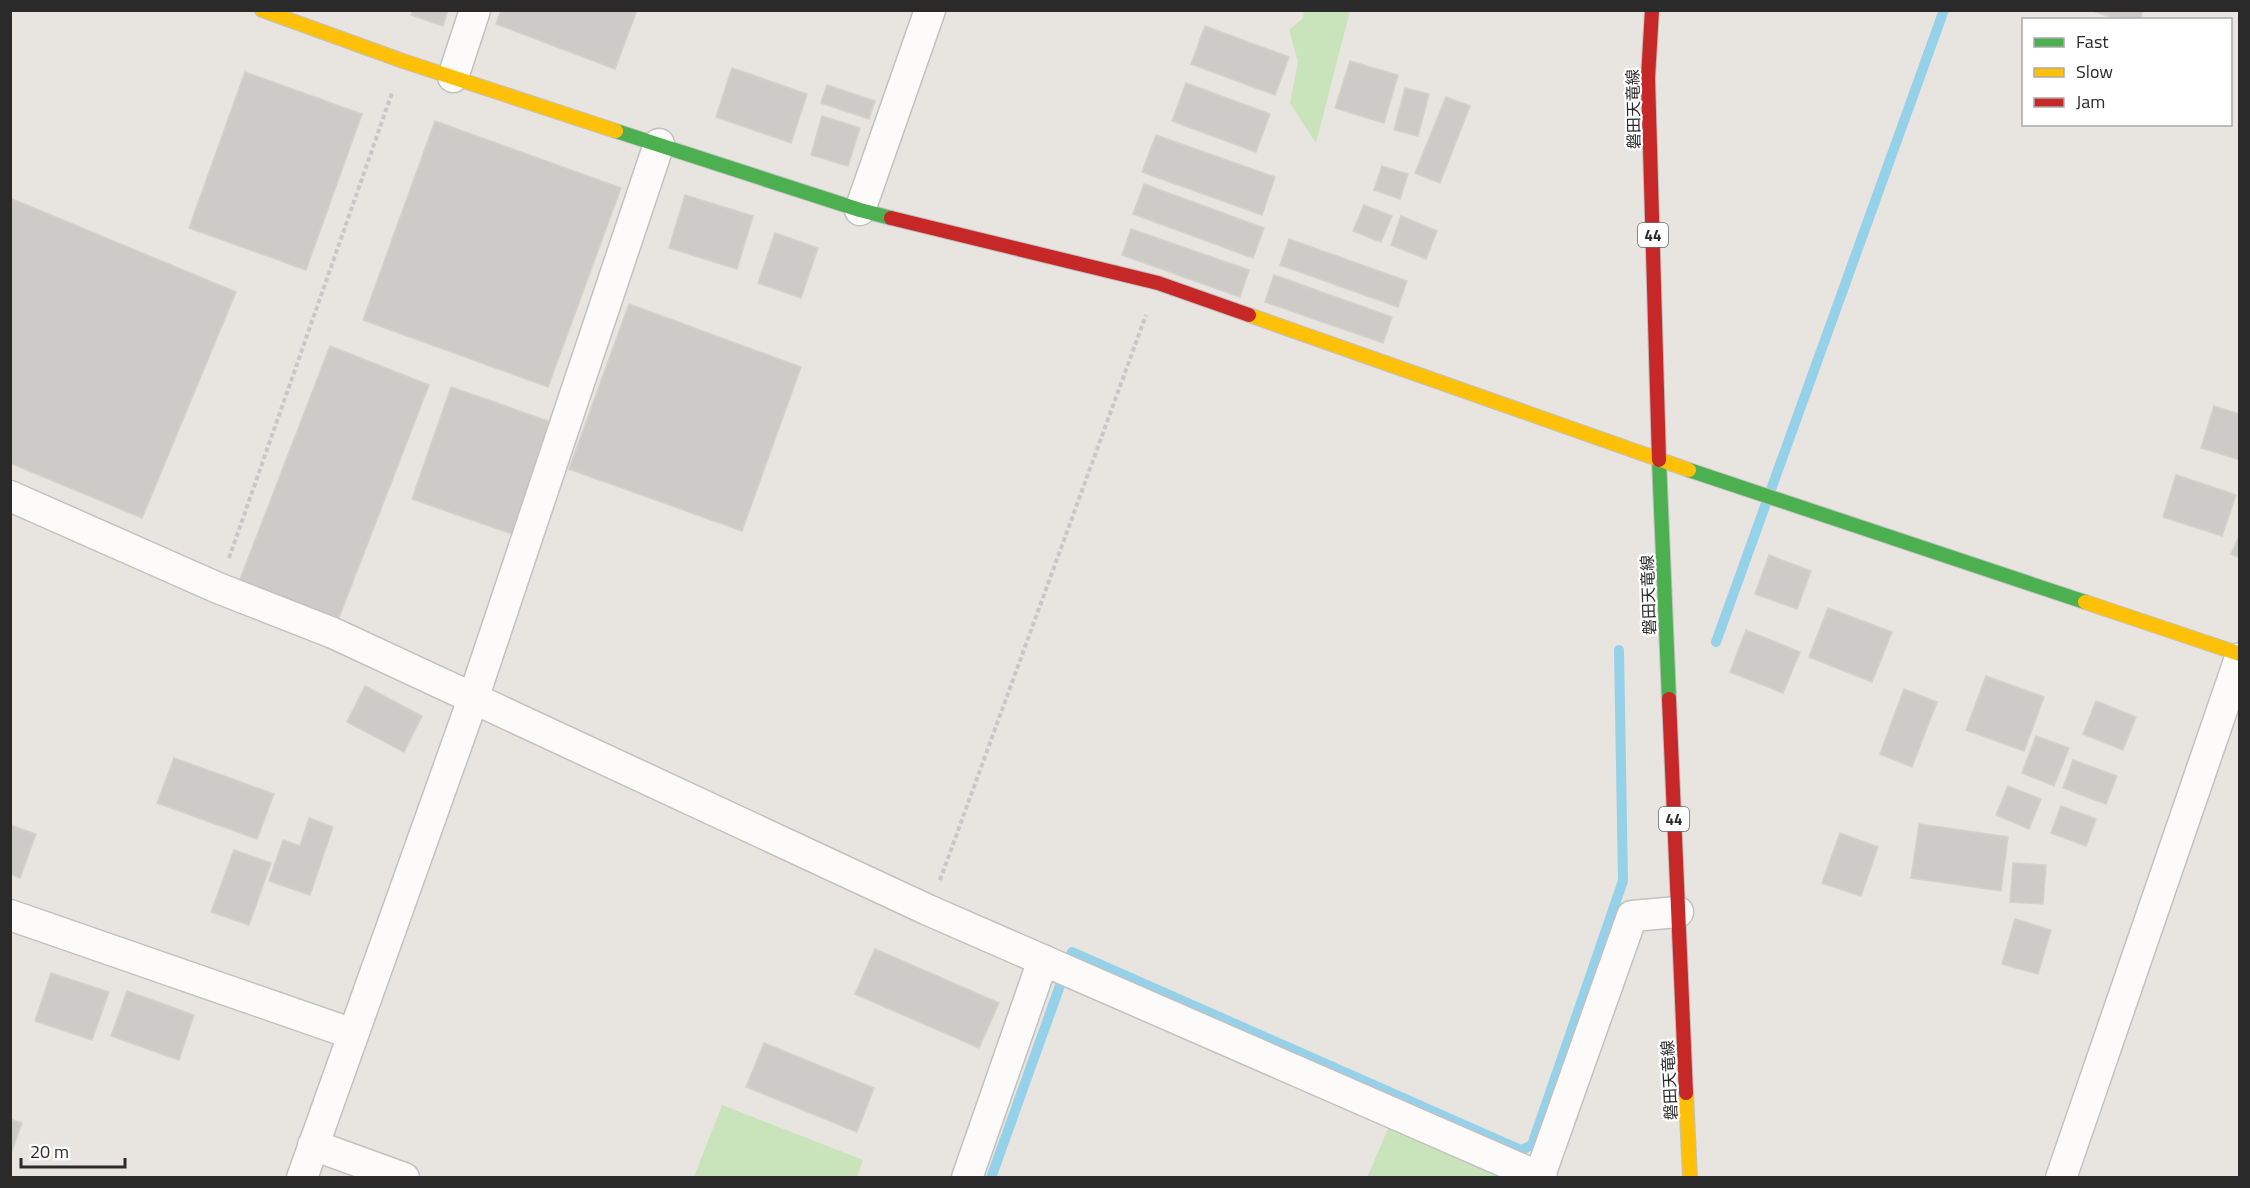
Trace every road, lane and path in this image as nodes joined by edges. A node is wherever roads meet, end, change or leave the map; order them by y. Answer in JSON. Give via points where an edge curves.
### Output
{"nodes":[{"id":1,"x":262,"y":10,"type":"edge"},
{"id":2,"x":475,"y":10,"type":"edge"},
{"id":3,"x":930,"y":10,"type":"edge"},
{"id":4,"x":1652,"y":10,"type":"edge"},
{"id":5,"x":403,"y":61,"type":"junction"},
{"id":6,"x":453,"y":77,"type":"junction"},
{"id":7,"x":659,"y":144,"type":"junction"},
{"id":8,"x":861,"y":210,"type":"junction"},
{"id":9,"x":1158,"y":284,"type":"junction"},
{"id":10,"x":1659,"y":460,"type":"junction"},
{"id":11,"x":10,"y":496,"type":"edge"},
{"id":12,"x":218,"y":588,"type":"junction"},
{"id":13,"x":2240,"y":656,"type":"edge"},
{"id":14,"x":473,"y":699,"type":"junction"},
{"id":15,"x":928,"y":910,"type":"junction"},
{"id":16,"x":1678,"y":912,"type":"junction"},
{"id":17,"x":10,"y":915,"type":"edge"},
{"id":18,"x":1042,"y":960,"type":"junction"},
{"id":19,"x":353,"y":1034,"type":"junction"},
{"id":20,"x":313,"y":1145,"type":"junction"},
{"id":21,"x":1540,"y":1177,"type":"edge"},
{"id":22,"x":302,"y":1178,"type":"edge"},
{"id":23,"x":404,"y":1178,"type":"edge"},
{"id":24,"x":967,"y":1178,"type":"edge"},
{"id":25,"x":1690,"y":1178,"type":"edge"},
{"id":26,"x":2061,"y":1178,"type":"edge"}],
"edges":[{"from":1,"to":5,"type":"street"},
{"from":2,"to":6,"type":"street"},
{"from":3,"to":8,"type":"street"},
{"from":4,"to":10,"type":"street","name":"磐田天竜線","number":"44","via":[[1648,78]]},
{"from":5,"to":6,"type":"street"},
{"from":5,"to":12,"type":"path"},
{"from":6,"to":7,"type":"street"},
{"from":7,"to":8,"type":"street"},
{"from":7,"to":14,"type":"street"},
{"from":8,"to":9,"type":"street"},
{"from":9,"to":10,"type":"street"},
{"from":9,"to":15,"type":"path"},
{"from":10,"to":13,"type":"street"},
{"from":10,"to":16,"type":"street","name":"磐田天竜線","number":"44"},
{"from":11,"to":12,"type":"street"},
{"from":12,"to":14,"type":"street","via":[[333,633]]},
{"from":13,"to":26,"type":"street"},
{"from":14,"to":15,"type":"street"},
{"from":14,"to":19,"type":"street"},
{"from":15,"to":18,"type":"street"},
{"from":16,"to":21,"type":"street","via":[[1632,916]]},
{"from":16,"to":25,"type":"street","name":"磐田天竜線","number":"44"},
{"from":17,"to":19,"type":"street"},
{"from":18,"to":21,"type":"street"},
{"from":18,"to":24,"type":"street"},
{"from":19,"to":20,"type":"street"},
{"from":20,"to":22,"type":"street"},
{"from":20,"to":23,"type":"street"}]}
